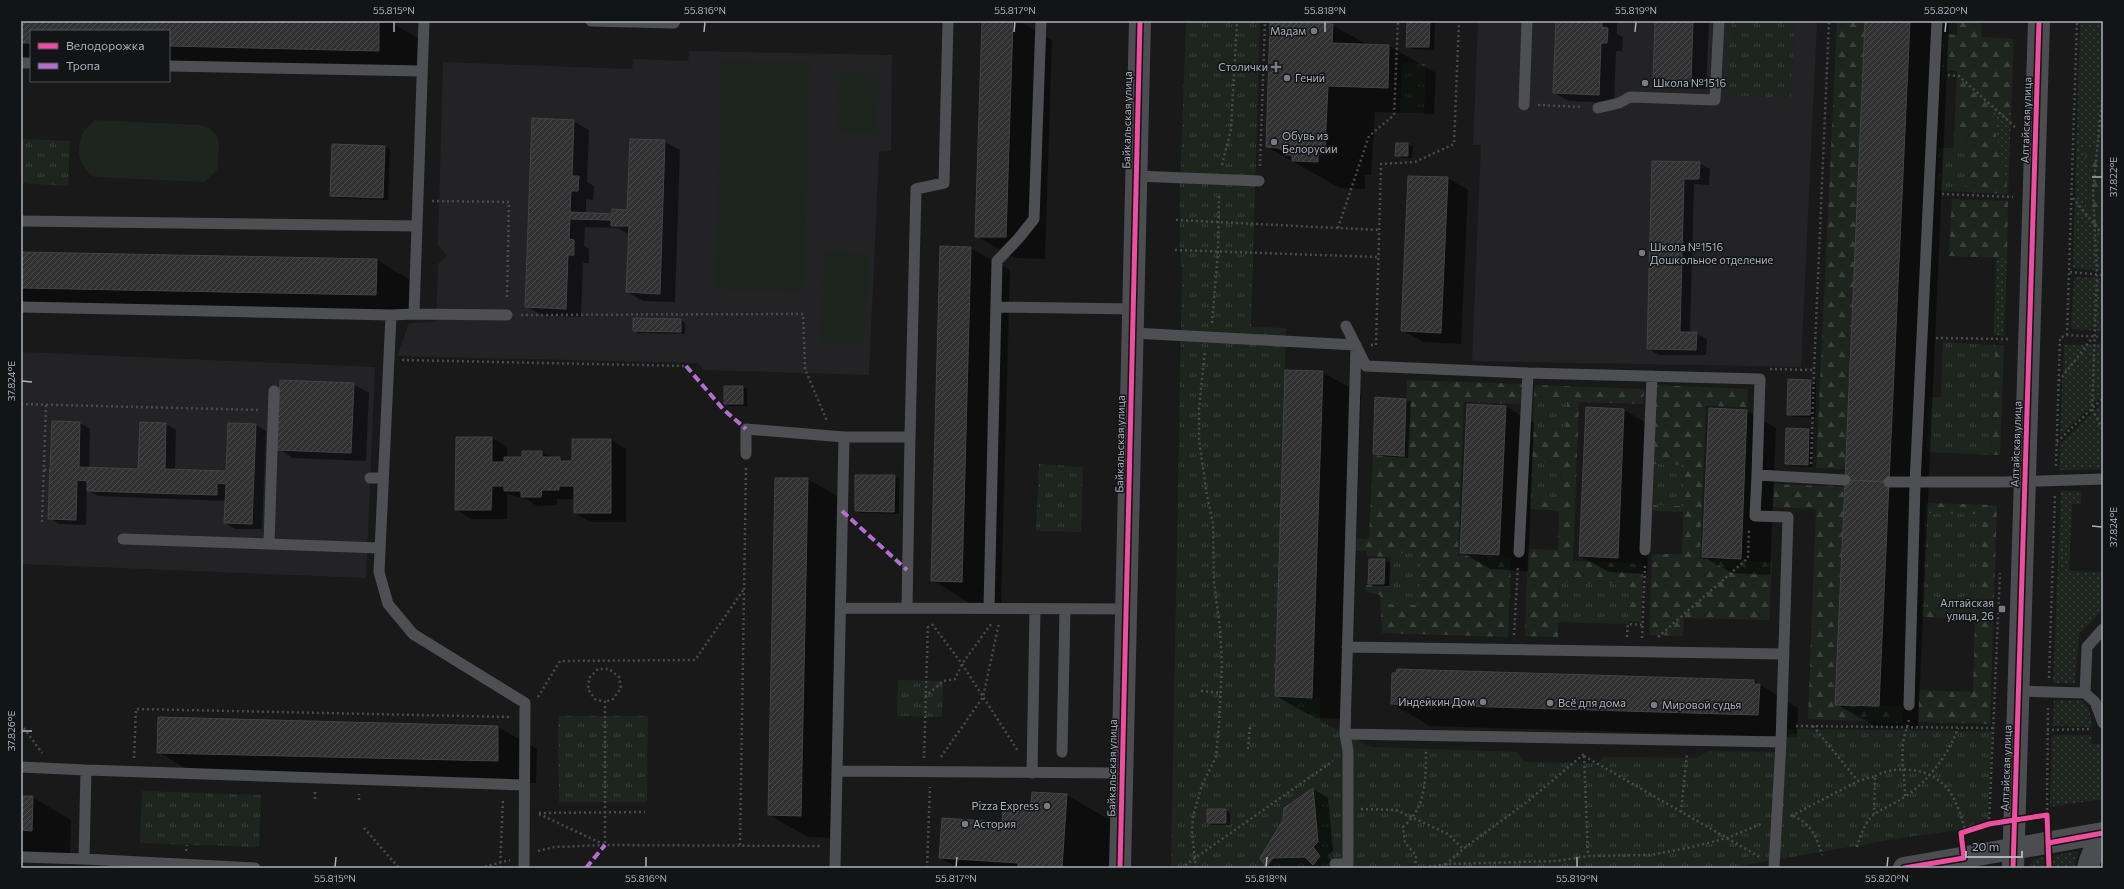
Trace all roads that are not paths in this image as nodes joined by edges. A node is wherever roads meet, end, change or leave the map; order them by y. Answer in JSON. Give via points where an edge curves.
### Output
{"nodes":[{"id":1,"x":424,"y":21,"type":"edge"},
{"id":2,"x":591,"y":21,"type":"edge"},
{"id":3,"x":675,"y":21,"type":"edge"},
{"id":4,"x":948,"y":21,"type":"edge"},
{"id":5,"x":1041,"y":21,"type":"edge"},
{"id":6,"x":1140,"y":21,"type":"edge"},
{"id":7,"x":1527,"y":21,"type":"edge"},
{"id":8,"x":1719,"y":21,"type":"edge"},
{"id":9,"x":1937,"y":21,"type":"edge"},
{"id":10,"x":2039,"y":21,"type":"edge"},
{"id":11,"x":170,"y":66,"type":"edge"},
{"id":12,"x":422,"y":71,"type":"junction"},
{"id":13,"x":1524,"y":104,"type":"road end"},
{"id":14,"x":1598,"y":108,"type":"road end"},
{"id":15,"x":1136,"y":176,"type":"junction"},
{"id":16,"x":1259,"y":181,"type":"road end"},
{"id":17,"x":21,"y":221,"type":"edge"},
{"id":18,"x":417,"y":226,"type":"junction"},
{"id":19,"x":21,"y":307,"type":"edge"},
{"id":20,"x":996,"y":307,"type":"junction"},
{"id":21,"x":1133,"y":309,"type":"junction"},
{"id":22,"x":414,"y":314,"type":"junction"},
{"id":23,"x":391,"y":315,"type":"junction"},
{"id":24,"x":507,"y":315,"type":"road end"},
{"id":25,"x":1346,"y":326,"type":"dead end"},
{"id":26,"x":1133,"y":333,"type":"junction"},
{"id":27,"x":1356,"y":345,"type":"junction"},
{"id":28,"x":1528,"y":373,"type":"junction"},
{"id":29,"x":1652,"y":376,"type":"junction"},
{"id":30,"x":274,"y":391,"type":"dead end"},
{"id":31,"x":844,"y":437,"type":"junction"},
{"id":32,"x":910,"y":437,"type":"junction"},
{"id":33,"x":746,"y":454,"type":"road end"},
{"id":34,"x":1757,"y":475,"type":"junction"},
{"id":35,"x":370,"y":478,"type":"dead end"},
{"id":36,"x":382,"y":478,"type":"junction"},
{"id":37,"x":2103,"y":479,"type":"edge"},
{"id":38,"x":1845,"y":480,"type":"dead end"},
{"id":39,"x":2025,"y":480,"type":"junction"},
{"id":40,"x":1889,"y":482,"type":"dead end"},
{"id":41,"x":1915,"y":484,"type":"junction"},
{"id":42,"x":123,"y":539,"type":"dead end"},
{"id":43,"x":269,"y":544,"type":"junction"},
{"id":44,"x":380,"y":548,"type":"junction"},
{"id":45,"x":1645,"y":550,"type":"road end"},
{"id":46,"x":1519,"y":552,"type":"road end"},
{"id":47,"x":841,"y":608,"type":"junction"},
{"id":48,"x":907,"y":608,"type":"junction"},
{"id":49,"x":989,"y":608,"type":"junction"},
{"id":50,"x":1035,"y":609,"type":"junction"},
{"id":51,"x":1065,"y":609,"type":"junction"},
{"id":52,"x":1126,"y":609,"type":"junction"},
{"id":53,"x":2103,"y":629,"type":"edge"},
{"id":54,"x":1347,"y":646,"type":"junction"},
{"id":55,"x":1784,"y":654,"type":"junction"},
{"id":56,"x":2018,"y":691,"type":"junction"},
{"id":57,"x":2085,"y":692,"type":"junction"},
{"id":58,"x":1909,"y":705,"type":"road end"},
{"id":59,"x":2100,"y":726,"type":"edge"},
{"id":60,"x":1345,"y":734,"type":"junction"},
{"id":61,"x":1781,"y":742,"type":"junction"},
{"id":62,"x":1062,"y":752,"type":"dead end"},
{"id":63,"x":21,"y":767,"type":"edge"},
{"id":64,"x":86,"y":770,"type":"junction"},
{"id":65,"x":837,"y":771,"type":"junction"},
{"id":66,"x":1032,"y":773,"type":"junction"},
{"id":67,"x":1122,"y":773,"type":"junction"},
{"id":68,"x":524,"y":785,"type":"junction"},
{"id":69,"x":2103,"y":833,"type":"edge"},
{"id":70,"x":2103,"y":840,"type":"edge"},
{"id":71,"x":21,"y":857,"type":"edge"},
{"id":72,"x":84,"y":859,"type":"junction"},
{"id":73,"x":2013,"y":859,"type":"edge"},
{"id":74,"x":1335,"y":864,"type":"dead end"},
{"id":75,"x":1348,"y":866,"type":"edge"},
{"id":76,"x":1774,"y":867,"type":"edge"},
{"id":77,"x":255,"y":868,"type":"edge"},
{"id":78,"x":524,"y":868,"type":"edge"},
{"id":79,"x":835,"y":868,"type":"edge"},
{"id":80,"x":1120,"y":868,"type":"edge"},
{"id":81,"x":1904,"y":868,"type":"edge"},
{"id":82,"x":2088,"y":868,"type":"edge"}],
"edges":[{"from":1,"to":12,"type":"lane"},
{"from":2,"to":3,"type":"lane"},
{"from":4,"to":32,"type":"lane","via":[[944,183],[916,189]]},
{"from":5,"to":20,"type":"lane","via":[[1034,219],[997,261]]},
{"from":6,"to":15,"type":"street","name":"Байкальская улица"},
{"from":7,"to":13,"type":"lane"},
{"from":8,"to":14,"type":"lane","via":[[1715,100],[1630,97],[1619,103]]},
{"from":9,"to":41,"type":"lane"},
{"from":10,"to":39,"type":"street","name":"Алтайская улица"},
{"from":11,"to":12,"type":"lane"},
{"from":12,"to":18,"type":"lane"},
{"from":15,"to":16,"type":"lane"},
{"from":15,"to":21,"type":"street","name":"Байкальская улица"},
{"from":17,"to":18,"type":"lane"},
{"from":18,"to":22,"type":"lane"},
{"from":19,"to":23,"type":"lane"},
{"from":20,"to":21,"type":"lane"},
{"from":20,"to":49,"type":"lane"},
{"from":21,"to":26,"type":"street","name":"Байкальская улица"},
{"from":22,"to":23,"type":"lane"},
{"from":22,"to":24,"type":"lane"},
{"from":23,"to":36,"type":"lane"},
{"from":25,"to":27,"type":"lane"},
{"from":26,"to":27,"type":"lane"},
{"from":26,"to":52,"type":"street","name":"Байкальская улица"},
{"from":27,"to":28,"type":"lane","via":[[1366,366]]},
{"from":27,"to":54,"type":"lane"},
{"from":28,"to":29,"type":"lane"},
{"from":28,"to":46,"type":"lane"},
{"from":29,"to":34,"type":"lane","via":[[1760,379]]},
{"from":29,"to":45,"type":"lane"},
{"from":30,"to":43,"type":"lane"},
{"from":31,"to":32,"type":"lane"},
{"from":31,"to":33,"type":"lane","via":[[746,429]]},
{"from":31,"to":47,"type":"lane"},
{"from":32,"to":48,"type":"lane"},
{"from":34,"to":38,"type":"lane"},
{"from":34,"to":55,"type":"lane","via":[[1755,516],[1788,517]]},
{"from":35,"to":36,"type":"lane"},
{"from":36,"to":44,"type":"lane"},
{"from":37,"to":39,"type":"lane"},
{"from":39,"to":41,"type":"lane","via":[[1922,481]]},
{"from":39,"to":56,"type":"street","name":"Алтайская улица"},
{"from":40,"to":41,"type":"lane"},
{"from":41,"to":58,"type":"lane"},
{"from":42,"to":43,"type":"lane"},
{"from":43,"to":44,"type":"lane"},
{"from":44,"to":68,"type":"lane","via":[[379,572],[388,604],[413,634],[524,703]]},
{"from":47,"to":48,"type":"lane"},
{"from":47,"to":65,"type":"lane"},
{"from":48,"to":49,"type":"lane"},
{"from":49,"to":50,"type":"lane"},
{"from":50,"to":51,"type":"lane"},
{"from":50,"to":66,"type":"lane"},
{"from":51,"to":52,"type":"lane"},
{"from":51,"to":62,"type":"lane"},
{"from":52,"to":67,"type":"street","name":"Байкальская улица"},
{"from":53,"to":57,"type":"lane","via":[[2086,647]]},
{"from":54,"to":55,"type":"lane"},
{"from":54,"to":60,"type":"lane"},
{"from":55,"to":61,"type":"lane"},
{"from":56,"to":57,"type":"lane"},
{"from":56,"to":73,"type":"street","name":"Алтайская улица"},
{"from":57,"to":59,"type":"lane","via":[[2095,702]]},
{"from":60,"to":61,"type":"lane"},
{"from":60,"to":75,"type":"lane","via":[[1348,751]]},
{"from":61,"to":76,"type":"lane"},
{"from":63,"to":64,"type":"lane"},
{"from":64,"to":68,"type":"lane"},
{"from":64,"to":72,"type":"lane"},
{"from":65,"to":66,"type":"lane"},
{"from":65,"to":79,"type":"lane"},
{"from":66,"to":67,"type":"lane"},
{"from":67,"to":80,"type":"street","name":"Байкальская улица"},
{"from":68,"to":78,"type":"lane"},
{"from":69,"to":73,"type":"street"},
{"from":70,"to":82,"type":"street","via":[[2090,859]]},
{"from":71,"to":72,"type":"lane"},
{"from":72,"to":77,"type":"lane"},
{"from":73,"to":81,"type":"street"},
{"from":74,"to":75,"type":"lane"}]}
